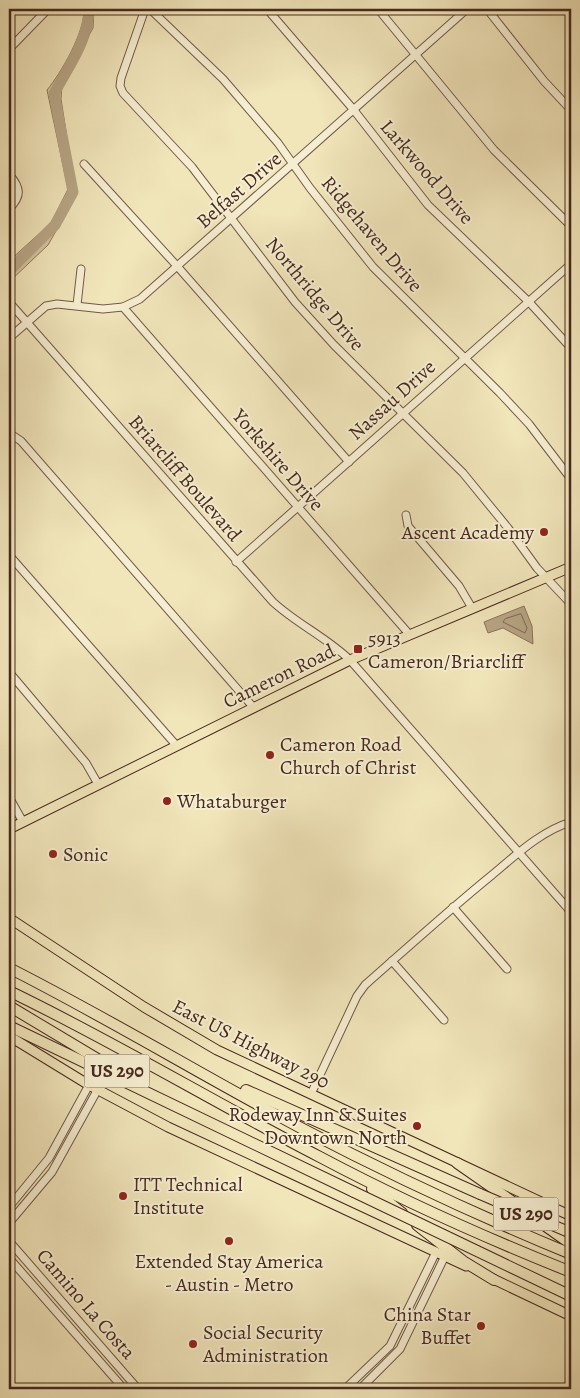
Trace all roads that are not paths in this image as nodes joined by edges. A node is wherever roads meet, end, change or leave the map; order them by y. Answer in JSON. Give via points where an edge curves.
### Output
{"nodes":[{"id":1,"x":48,"y":9,"type":"edge"},
{"id":2,"x":145,"y":9,"type":"edge"},
{"id":3,"x":150,"y":9,"type":"edge"},
{"id":4,"x":267,"y":9,"type":"edge"},
{"id":5,"x":378,"y":9,"type":"edge"},
{"id":6,"x":466,"y":9,"type":"edge"},
{"id":7,"x":487,"y":9,"type":"edge"},
{"id":8,"x":9,"y":48,"type":"edge"},
{"id":9,"x":416,"y":53,"type":"junction"},
{"id":10,"x":353,"y":109,"type":"junction"},
{"id":11,"x":571,"y":110,"type":"edge"},
{"id":12,"x":84,"y":164,"type":"dead end"},
{"id":13,"x":294,"y":164,"type":"junction"},
{"id":14,"x":9,"y":174,"type":"edge"},
{"id":15,"x":9,"y":209,"type":"edge"},
{"id":16,"x":232,"y":217,"type":"junction"},
{"id":17,"x":571,"y":226,"type":"edge"},
{"id":18,"x":571,"y":264,"type":"edge"},
{"id":19,"x":177,"y":266,"type":"junction"},
{"id":20,"x":82,"y":270,"type":"dead end"},
{"id":21,"x":9,"y":302,"type":"edge"},
{"id":22,"x":529,"y":302,"type":"junction"},
{"id":23,"x":77,"y":305,"type":"junction"},
{"id":24,"x":123,"y":307,"type":"junction"},
{"id":25,"x":26,"y":322,"type":"junction"},
{"id":26,"x":9,"y":338,"type":"edge"},
{"id":27,"x":571,"y":348,"type":"edge"},
{"id":28,"x":465,"y":357,"type":"junction"},
{"id":29,"x":403,"y":412,"type":"junction"},
{"id":30,"x":9,"y":433,"type":"edge"},
{"id":31,"x":349,"y":462,"type":"junction"},
{"id":32,"x":571,"y":478,"type":"edge"},
{"id":33,"x":298,"y":508,"type":"junction"},
{"id":34,"x":406,"y":515,"type":"dead end"},
{"id":35,"x":9,"y":555,"type":"edge"},
{"id":36,"x":236,"y":562,"type":"junction"},
{"id":37,"x":571,"y":567,"type":"edge"},
{"id":38,"x":547,"y":577,"type":"junction"},
{"id":39,"x":571,"y":604,"type":"edge"},
{"id":40,"x":472,"y":608,"type":"junction"},
{"id":41,"x":409,"y":634,"type":"junction"},
{"id":42,"x":350,"y":660,"type":"junction"},
{"id":43,"x":9,"y":672,"type":"edge"},
{"id":44,"x":254,"y":708,"type":"junction"},
{"id":45,"x":176,"y":745,"type":"junction"},
{"id":46,"x":98,"y":784,"type":"junction"},
{"id":47,"x":9,"y":797,"type":"edge"},
{"id":48,"x":23,"y":822,"type":"junction"},
{"id":49,"x":571,"y":822,"type":"edge"},
{"id":50,"x":9,"y":829,"type":"edge"},
{"id":51,"x":519,"y":852,"type":"junction"},
{"id":52,"x":453,"y":907,"type":"junction"},
{"id":53,"x":571,"y":912,"type":"edge"},
{"id":54,"x":9,"y":918,"type":"edge"},
{"id":55,"x":392,"y":961,"type":"junction"},
{"id":56,"x":9,"y":968,"type":"edge"},
{"id":57,"x":507,"y":969,"type":"dead end"},
{"id":58,"x":9,"y":991,"type":"edge"},
{"id":59,"x":9,"y":1006,"type":"edge"},
{"id":60,"x":444,"y":1020,"type":"dead end"},
{"id":61,"x":9,"y":1026,"type":"edge"},
{"id":62,"x":9,"y":1036,"type":"edge"},
{"id":63,"x":180,"y":1060,"type":"junction"},
{"id":64,"x":94,"y":1087,"type":"junction"},
{"id":65,"x":310,"y":1094,"type":"junction"},
{"id":66,"x":227,"y":1131,"type":"junction"},
{"id":67,"x":457,"y":1163,"type":"junction"},
{"id":68,"x":44,"y":1164,"type":"junction"},
{"id":69,"x":52,"y":1172,"type":"junction"},
{"id":70,"x":352,"y":1173,"type":"junction"},
{"id":71,"x":9,"y":1207,"type":"edge"},
{"id":72,"x":571,"y":1216,"type":"edge"},
{"id":73,"x":9,"y":1223,"type":"edge"},
{"id":74,"x":571,"y":1233,"type":"edge"},
{"id":75,"x":9,"y":1241,"type":"edge"},
{"id":76,"x":571,"y":1244,"type":"edge"},
{"id":77,"x":436,"y":1252,"type":"junction"},
{"id":78,"x":571,"y":1254,"type":"edge"},
{"id":79,"x":445,"y":1256,"type":"junction"},
{"id":80,"x":9,"y":1258,"type":"edge"},
{"id":81,"x":571,"y":1272,"type":"edge"},
{"id":82,"x":494,"y":1280,"type":"junction"},
{"id":83,"x":571,"y":1296,"type":"edge"},
{"id":84,"x":571,"y":1316,"type":"edge"},
{"id":85,"x":401,"y":1325,"type":"junction"},
{"id":86,"x":411,"y":1329,"type":"junction"},
{"id":87,"x":96,"y":1341,"type":"junction"},
{"id":88,"x":89,"y":1348,"type":"junction"},
{"id":89,"x":367,"y":1368,"type":"junction"},
{"id":90,"x":377,"y":1374,"type":"junction"},
{"id":91,"x":124,"y":1389,"type":"edge"},
{"id":92,"x":138,"y":1389,"type":"edge"},
{"id":93,"x":345,"y":1389,"type":"edge"},
{"id":94,"x":360,"y":1389,"type":"edge"}],
"edges":[{"from":1,"to":8,"type":"street"},
{"from":2,"to":16,"type":"street","name":"Northridge Drive","via":[[120,86]]},
{"from":3,"to":13,"type":"street","name":"Ridgehaven Drive","via":[[223,79]]},
{"from":4,"to":10,"type":"street","name":"Larkwood Drive"},
{"from":5,"to":9,"type":"street"},
{"from":6,"to":9,"type":"street","name":"Belfast Drive"},
{"from":7,"to":11,"type":"street","via":[[544,82]]},
{"from":9,"to":10,"type":"street","name":"Belfast Drive"},
{"from":9,"to":17,"type":"street","via":[[494,150]]},
{"from":10,"to":13,"type":"street","name":"Belfast Drive"},
{"from":10,"to":22,"type":"street","name":"Larkwood Drive","via":[[428,205]]},
{"from":12,"to":19,"type":"street"},
{"from":13,"to":16,"type":"street","name":"Belfast Drive"},
{"from":13,"to":28,"type":"street","name":"Ridgehaven Drive","via":[[310,188],[404,300]]},
{"from":14,"to":15,"type":"street","via":[[20,194]]},
{"from":16,"to":19,"type":"street","name":"Belfast Drive"},
{"from":16,"to":29,"type":"street","name":"Northridge Drive","via":[[295,302]]},
{"from":18,"to":22,"type":"street","name":"Nassau Drive"},
{"from":19,"to":24,"type":"street","name":"Belfast Drive","via":[[140,299]]},
{"from":19,"to":31,"type":"street"},
{"from":20,"to":23,"type":"street"},
{"from":21,"to":25,"type":"street","name":"Briarcliff Boulevard"},
{"from":22,"to":27,"type":"street","name":"Larkwood Drive"},
{"from":22,"to":28,"type":"street","name":"Nassau Drive"},
{"from":23,"to":24,"type":"street","name":"Belfast Drive","via":[[103,309]]},
{"from":23,"to":25,"type":"street","name":"Belfast Drive","via":[[46,306]]},
{"from":24,"to":33,"type":"street","name":"Yorkshire Drive"},
{"from":25,"to":26,"type":"street","name":"Belfast Drive"},
{"from":25,"to":36,"type":"street","name":"Briarcliff Boulevard"},
{"from":28,"to":29,"type":"street","name":"Nassau Drive"},
{"from":28,"to":32,"type":"street","name":"Ridgehaven Drive","via":[[529,424]]},
{"from":29,"to":31,"type":"street","name":"Nassau Drive"},
{"from":29,"to":38,"type":"street","name":"Northridge Drive","via":[[463,473]]},
{"from":30,"to":44,"type":"street","via":[[21,441]]},
{"from":31,"to":33,"type":"street","name":"Nassau Drive"},
{"from":33,"to":36,"type":"street","name":"Nassau Drive"},
{"from":33,"to":41,"type":"street","name":"Yorkshire Drive"},
{"from":34,"to":40,"type":"street","via":[[408,526],[459,586]]},
{"from":35,"to":45,"type":"street"},
{"from":36,"to":42,"type":"street","name":"Briarcliff Boulevard","via":[[286,614],[334,645]]},
{"from":37,"to":38,"type":"main road","name":"Cameron Road"},
{"from":38,"to":39,"type":"street","name":"Northridge Drive"},
{"from":38,"to":40,"type":"main road","name":"Cameron Road"},
{"from":40,"to":41,"type":"main road","name":"Cameron Road"},
{"from":41,"to":42,"type":"main road","name":"Cameron Road"},
{"from":42,"to":44,"type":"main road","name":"Cameron Road"},
{"from":42,"to":51,"type":"street","name":"Briarcliff Boulevard"},
{"from":43,"to":46,"type":"street","via":[[86,763]]},
{"from":44,"to":45,"type":"main road","name":"Cameron Road"},
{"from":45,"to":46,"type":"main road","name":"Cameron Road"},
{"from":46,"to":48,"type":"main road","name":"Cameron Road"},
{"from":47,"to":48,"type":"street"},
{"from":48,"to":50,"type":"main road","name":"Cameron Road"},
{"from":49,"to":51,"type":"street"},
{"from":51,"to":52,"type":"street"},
{"from":51,"to":53,"type":"street","name":"Briarcliff Boulevard"},
{"from":52,"to":55,"type":"street"},
{"from":52,"to":57,"type":"street"},
{"from":54,"to":65,"type":"main road","name":"East US Highway 290","via":[[188,1034]]},
{"from":55,"to":60,"type":"street"},
{"from":55,"to":65,"type":"street","via":[[359,991]]},
{"from":56,"to":63,"type":"highway","number":"US 290"},
{"from":58,"to":70,"type":"highway"},
{"from":59,"to":66,"type":"highway","number":"US 290","via":[[131,1079]]},
{"from":61,"to":66,"type":"highway"},
{"from":62,"to":64,"type":"main road"},
{"from":63,"to":74,"type":"highway","number":"US 290","bridge":true,"via":[[294,1114]]},
{"from":63,"to":78,"type":"highway","via":[[358,1157]]},
{"from":64,"to":68,"type":"street"},
{"from":64,"to":69,"type":"street"},
{"from":64,"to":77,"type":"main road","via":[[195,1140]]},
{"from":65,"to":67,"type":"main road","name":"East US Highway 290"},
{"from":66,"to":83,"type":"highway","number":"US 290","bridge":true},
{"from":67,"to":72,"type":"main road","name":"East US Highway 290"},
{"from":67,"to":76,"type":"highway"},
{"from":68,"to":69,"type":"street"},
{"from":68,"to":71,"type":"street"},
{"from":69,"to":73,"type":"street"},
{"from":70,"to":81,"type":"highway","via":[[448,1220]]},
{"from":70,"to":82,"type":"highway","via":[[463,1260]]},
{"from":75,"to":87,"type":"street","name":"Camino La Costa"},
{"from":77,"to":79,"type":"main road"},
{"from":77,"to":85,"type":"street"},
{"from":79,"to":82,"type":"main road"},
{"from":79,"to":86,"type":"street"},
{"from":80,"to":88,"type":"street","name":"Camino La Costa"},
{"from":82,"to":84,"type":"main road"},
{"from":85,"to":86,"type":"street"},
{"from":85,"to":89,"type":"street","via":[[390,1346]]},
{"from":86,"to":90,"type":"street","via":[[400,1349]]},
{"from":87,"to":88,"type":"street"},
{"from":87,"to":92,"type":"street","name":"Camino La Costa"},
{"from":88,"to":91,"type":"street","name":"Camino La Costa"},
{"from":89,"to":90,"type":"street"},
{"from":89,"to":93,"type":"street"},
{"from":90,"to":94,"type":"street"}]}
